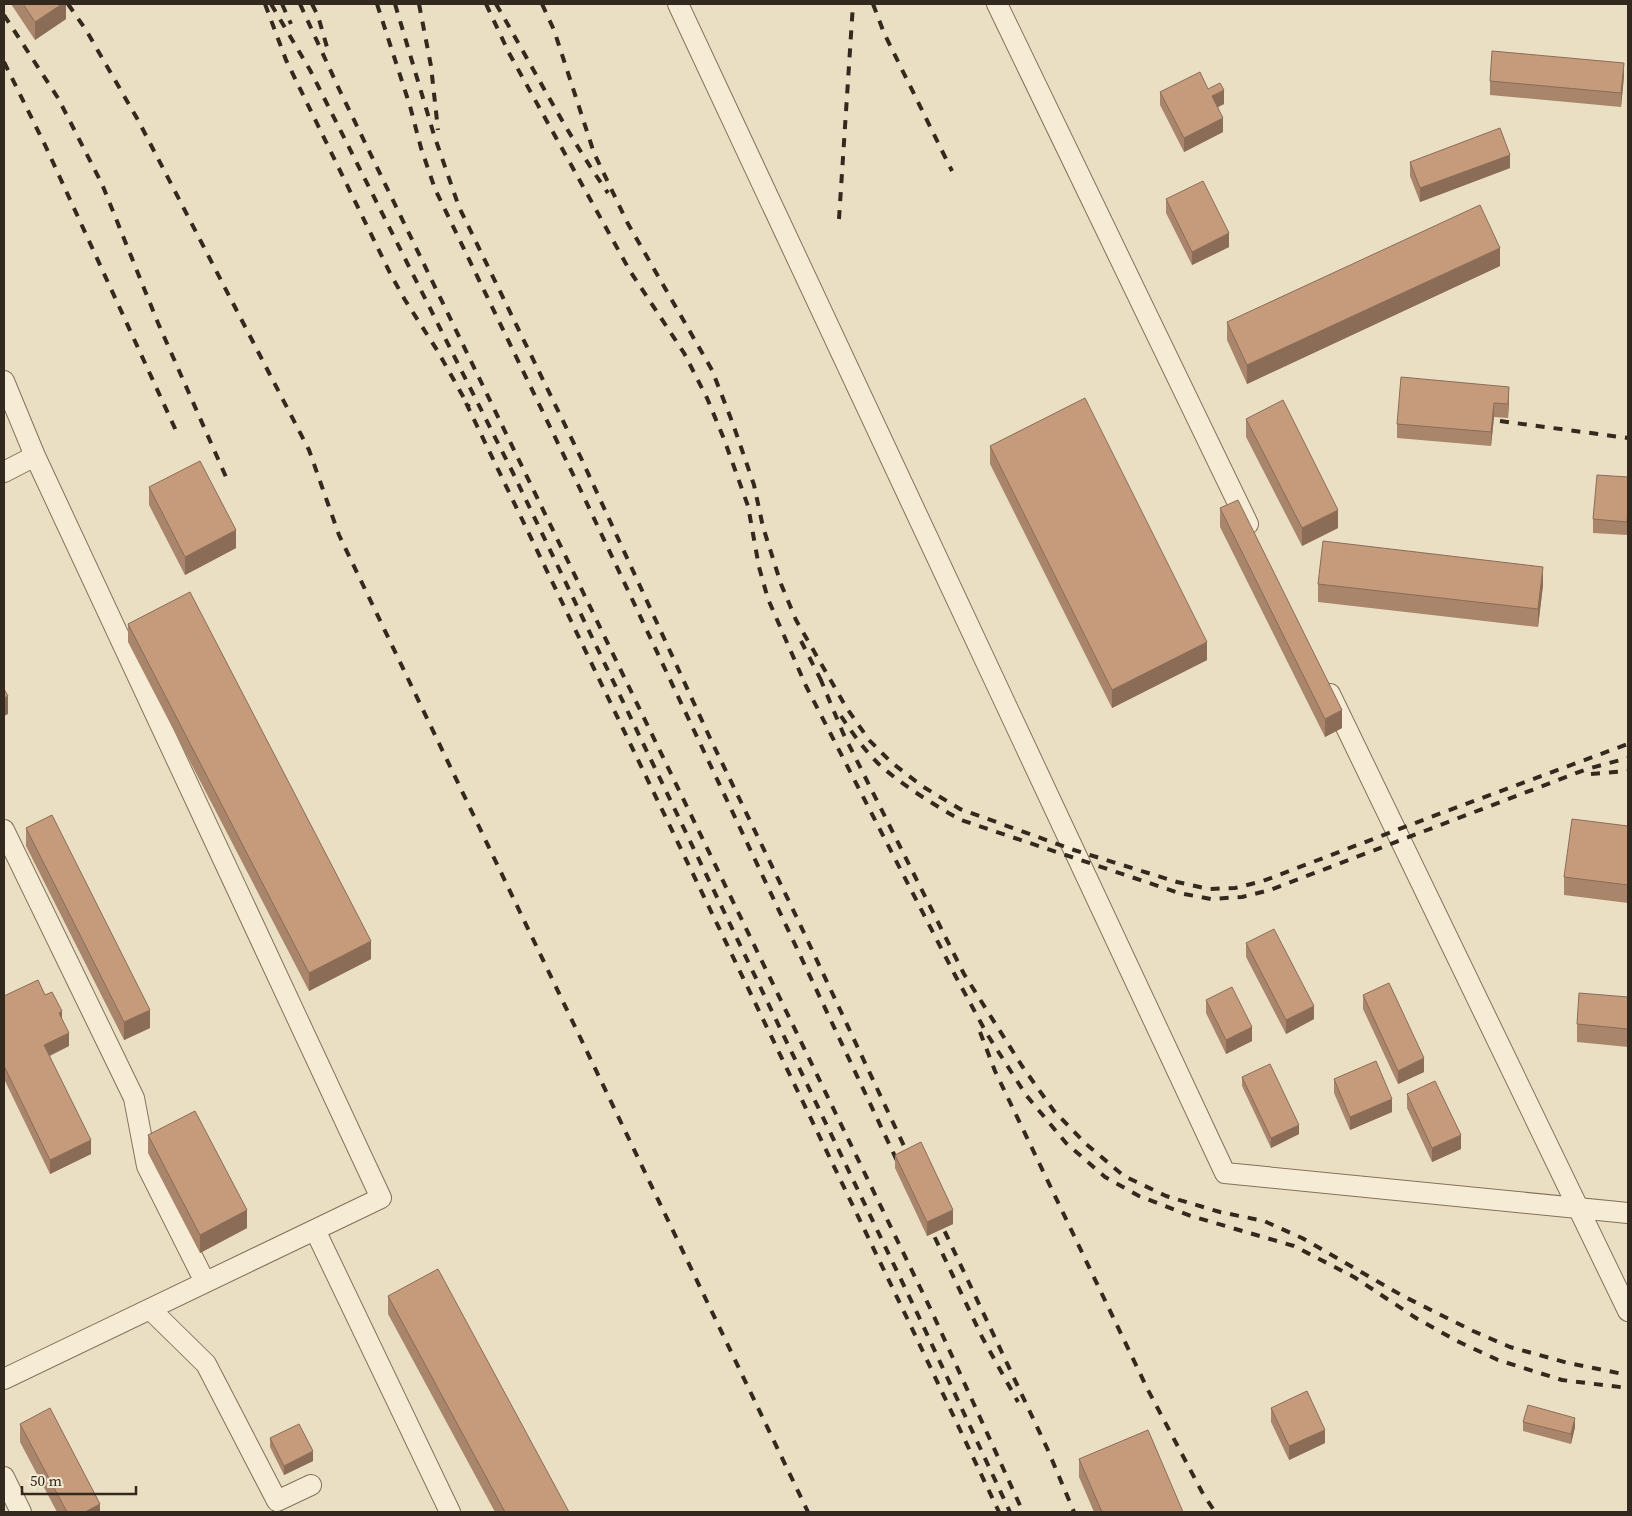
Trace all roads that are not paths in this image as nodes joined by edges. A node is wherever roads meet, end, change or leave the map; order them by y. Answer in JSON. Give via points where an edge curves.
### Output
{"nodes":[{"id":1,"x":678,"y":4,"type":"edge"},
{"id":2,"x":997,"y":4,"type":"edge"},
{"id":3,"x":4,"y":381,"type":"edge"},
{"id":4,"x":35,"y":456,"type":"junction"},
{"id":5,"x":4,"y":472,"type":"edge"},
{"id":6,"x":1257,"y":543,"type":"edge"},
{"id":7,"x":1322,"y":678,"type":"edge"},
{"id":8,"x":4,"y":830,"type":"edge"},
{"id":9,"x":1580,"y":1209,"type":"junction"},
{"id":10,"x":1628,"y":1213,"type":"edge"},
{"id":11,"x":315,"y":1230,"type":"junction"},
{"id":12,"x":206,"y":1282,"type":"junction"},
{"id":13,"x":150,"y":1309,"type":"junction"},
{"id":14,"x":1628,"y":1311,"type":"edge"},
{"id":15,"x":4,"y":1379,"type":"edge"},
{"id":16,"x":4,"y":1477,"type":"edge"},
{"id":17,"x":311,"y":1485,"type":"dead end"},
{"id":18,"x":20,"y":1512,"type":"edge"},
{"id":19,"x":450,"y":1512,"type":"edge"}],
"edges":[{"from":1,"to":9,"type":"lane","via":[[1225,1173]]},
{"from":2,"to":6,"type":"lane"},
{"from":3,"to":4,"type":"lane"},
{"from":4,"to":5,"type":"lane"},
{"from":4,"to":11,"type":"lane","via":[[381,1198]]},
{"from":7,"to":9,"type":"lane"},
{"from":8,"to":12,"type":"lane","via":[[134,1098],[147,1166]]},
{"from":9,"to":10,"type":"lane"},
{"from":9,"to":14,"type":"lane"},
{"from":11,"to":12,"type":"lane"},
{"from":11,"to":19,"type":"lane"},
{"from":12,"to":13,"type":"lane"},
{"from":13,"to":15,"type":"lane"},
{"from":13,"to":17,"type":"lane","via":[[206,1364],[277,1501]]},
{"from":16,"to":18,"type":"lane"}]}
